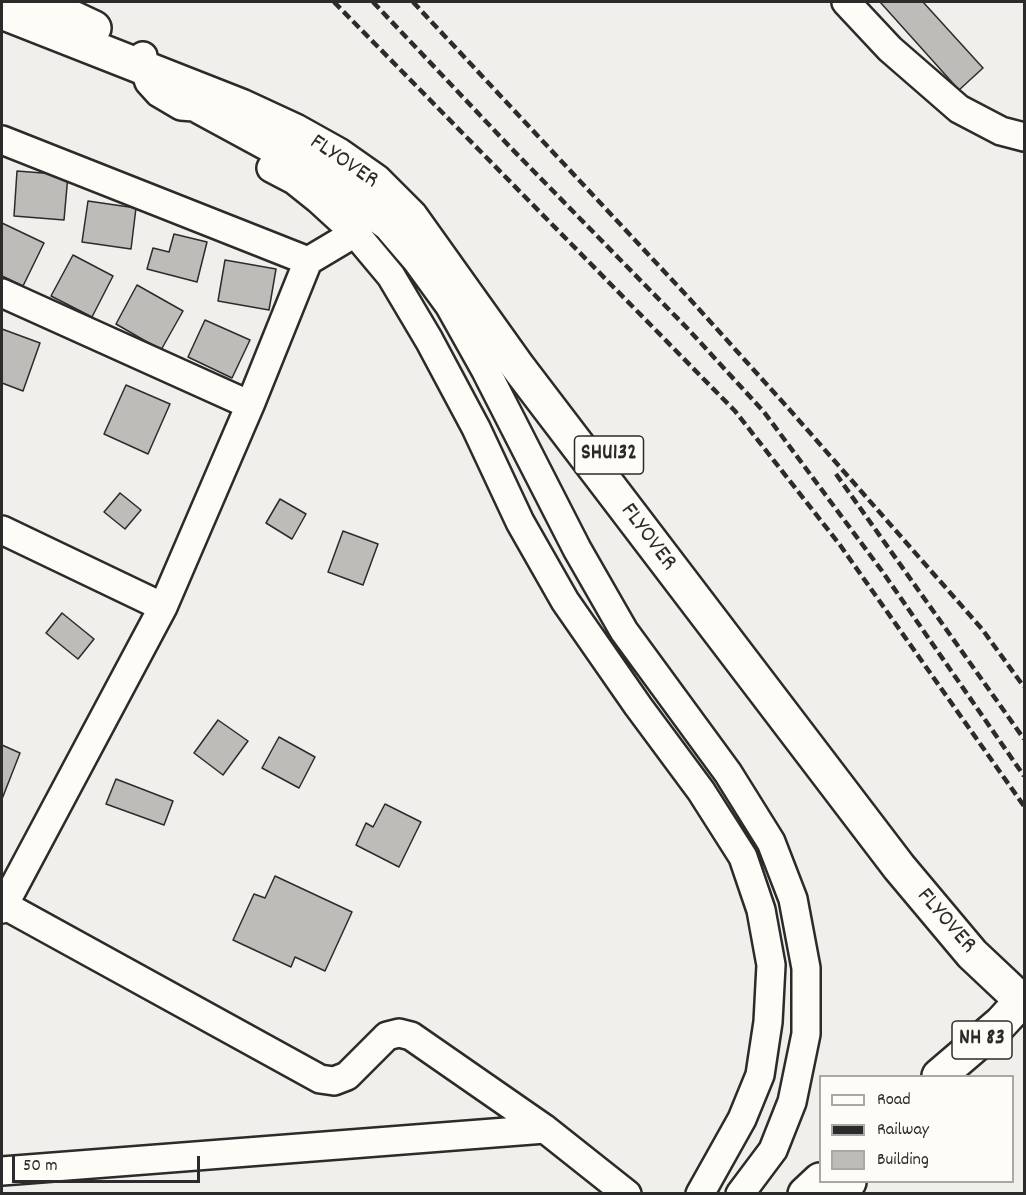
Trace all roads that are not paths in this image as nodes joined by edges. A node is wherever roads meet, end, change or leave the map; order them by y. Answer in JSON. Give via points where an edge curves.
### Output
{"nodes":[{"id":1,"x":39,"y":2,"type":"edge"},
{"id":2,"x":846,"y":2,"type":"edge"},
{"id":3,"x":2,"y":12,"type":"edge"},
{"id":4,"x":143,"y":60,"type":"junction"},
{"id":5,"x":184,"y":86,"type":"junction"},
{"id":6,"x":1024,"y":137,"type":"edge"},
{"id":7,"x":2,"y":140,"type":"edge"},
{"id":8,"x":356,"y":233,"type":"junction"},
{"id":9,"x":308,"y":261,"type":"junction"},
{"id":10,"x":2,"y":294,"type":"edge"},
{"id":11,"x":250,"y":405,"type":"junction"},
{"id":12,"x":2,"y":530,"type":"edge"},
{"id":13,"x":163,"y":608,"type":"junction"},
{"id":14,"x":3,"y":907,"type":"edge"},
{"id":15,"x":1024,"y":1000,"type":"edge"},
{"id":16,"x":941,"y":1075,"type":"edge"},
{"id":17,"x":970,"y":1075,"type":"edge"},
{"id":18,"x":545,"y":1129,"type":"junction"},
{"id":19,"x":2,"y":1171,"type":"edge"},
{"id":20,"x":819,"y":1181,"type":"edge"},
{"id":21,"x":848,"y":1183,"type":"edge"},
{"id":22,"x":627,"y":1194,"type":"edge"},
{"id":23,"x":700,"y":1194,"type":"edge"},
{"id":24,"x":741,"y":1194,"type":"edge"},
{"id":25,"x":805,"y":1194,"type":"edge"},
{"id":26,"x":835,"y":1194,"type":"edge"}],
"edges":[{"from":1,"to":4,"type":"main road"},
{"from":2,"to":6,"type":"street","via":[[890,49],[959,109],[1001,131]]},
{"from":3,"to":4,"type":"main road"},
{"from":4,"to":5,"type":"main road","name":"FLYOVER"},
{"from":5,"to":8,"type":"street","via":[[186,120],[294,180]]},
{"from":5,"to":15,"type":"main road","name":"FLYOVER","via":[[295,131],[339,156],[375,181],[411,217],[518,367],[864,822],[953,933]]},
{"from":5,"to":24,"type":"street","via":[[194,107],[312,171],[387,226],[417,261],[486,370],[577,549],[624,631],[728,772],[771,842],[793,899],[806,968],[806,1034],[792,1102],[773,1150]]},
{"from":7,"to":9,"type":"street"},
{"from":8,"to":9,"type":"street"},
{"from":8,"to":23,"type":"street","via":[[391,276],[429,340],[520,522],[565,601],[701,790],[742,857],[761,910],[771,965],[760,1075],[747,1108]]},
{"from":9,"to":11,"type":"street"},
{"from":10,"to":11,"type":"street"},
{"from":11,"to":13,"type":"street"},
{"from":12,"to":13,"type":"street"},
{"from":13,"to":14,"type":"street"},
{"from":14,"to":18,"type":"street","via":[[320,1079],[334,1081],[347,1076],[387,1036],[399,1033],[411,1036]]},
{"from":15,"to":16,"type":"main road","number":"NH 83"},
{"from":15,"to":17,"type":"main road"},
{"from":18,"to":19,"type":"street"},
{"from":18,"to":22,"type":"street"},
{"from":20,"to":25,"type":"main road"},
{"from":21,"to":26,"type":"main road"}]}
